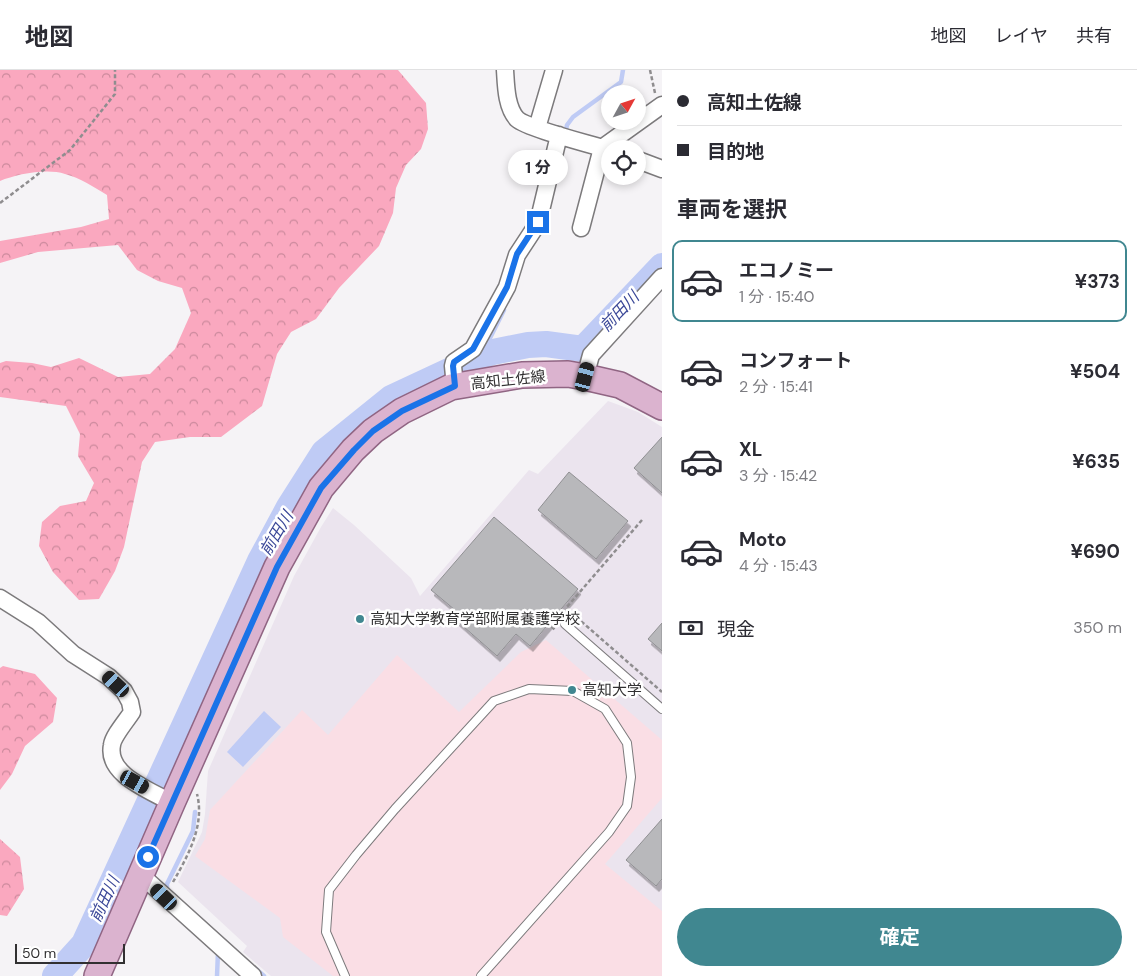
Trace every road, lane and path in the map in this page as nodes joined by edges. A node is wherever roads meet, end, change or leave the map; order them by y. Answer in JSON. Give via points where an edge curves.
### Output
{"nodes":[{"id":1,"x":115,"y":70,"type":"edge"},
{"id":2,"x":505,"y":70,"type":"edge"},
{"id":3,"x":554,"y":70,"type":"edge"},
{"id":4,"x":662,"y":105,"type":"edge"},
{"id":5,"x":537,"y":128,"type":"junction"},
{"id":6,"x":559,"y":135,"type":"junction"},
{"id":7,"x":617,"y":140,"type":"edge"},
{"id":8,"x":601,"y":148,"type":"edge"},
{"id":9,"x":646,"y":163,"type":"edge"},
{"id":10,"x":601,"y":165,"type":"edge"},
{"id":11,"x":662,"y":169,"type":"edge"},
{"id":12,"x":0,"y":204,"type":"edge"},
{"id":13,"x":581,"y":228,"type":"dead end"},
{"id":14,"x":662,"y":277,"type":"edge"},
{"id":15,"x":454,"y":377,"type":"junction"},
{"id":16,"x":585,"y":377,"type":"junction"},
{"id":17,"x":662,"y":407,"type":"edge"},
{"id":18,"x":642,"y":520,"type":"dead end"},
{"id":19,"x":0,"y":598,"type":"edge"},
{"id":20,"x":565,"y":624,"type":"dead end"},
{"id":21,"x":662,"y":692,"type":"edge"},
{"id":22,"x":662,"y":709,"type":"edge"},
{"id":23,"x":197,"y":793,"type":"dead end"},
{"id":24,"x":159,"y":795,"type":"junction"},
{"id":25,"x":140,"y":875,"type":"junction"},
{"id":26,"x":174,"y":880,"type":"dead end"},
{"id":27,"x":97,"y":976,"type":"edge"},
{"id":28,"x":253,"y":976,"type":"edge"},
{"id":29,"x":345,"y":976,"type":"edge"},
{"id":30,"x":481,"y":976,"type":"edge"}],
"edges":[{"from":1,"to":12,"type":"path","via":[[115,94],[70,150]]},
{"from":2,"to":5,"type":"street","via":[[507,94],[516,118]]},
{"from":3,"to":5,"type":"street"},
{"from":4,"to":7,"type":"street"},
{"from":5,"to":6,"type":"street"},
{"from":6,"to":8,"type":"street"},
{"from":6,"to":15,"type":"street","via":[[538,222],[517,254],[507,287],[473,349],[454,362]]},
{"from":9,"to":11,"type":"street"},
{"from":10,"to":13,"type":"street"},
{"from":14,"to":16,"type":"street","via":[[591,355]]},
{"from":15,"to":16,"type":"main road","name":"高知土佐線","via":[[568,374]]},
{"from":15,"to":24,"type":"main road","name":"高知土佐線","via":[[373,431],[321,488]]},
{"from":16,"to":17,"type":"main road","name":"高知土佐線","via":[[620,386]]},
{"from":18,"to":21,"type":"path","via":[[566,608]]},
{"from":19,"to":24,"type":"street","via":[[38,622],[73,654],[124,691],[132,712],[112,744],[112,762],[124,776]]},
{"from":20,"to":22,"type":"lane"},
{"from":23,"to":26,"type":"path","via":[[200,807],[197,831]]},
{"from":24,"to":25,"type":"main road","name":"高知土佐線"},
{"from":25,"to":27,"type":"main road","name":"高知土佐線"},
{"from":25,"to":28,"type":"street"},
{"from":29,"to":30,"type":"lane","via":[[326,932],[329,890],[356,855],[494,701],[529,689],[573,691],[605,710],[627,743],[631,777],[627,806],[610,832]]}]}
